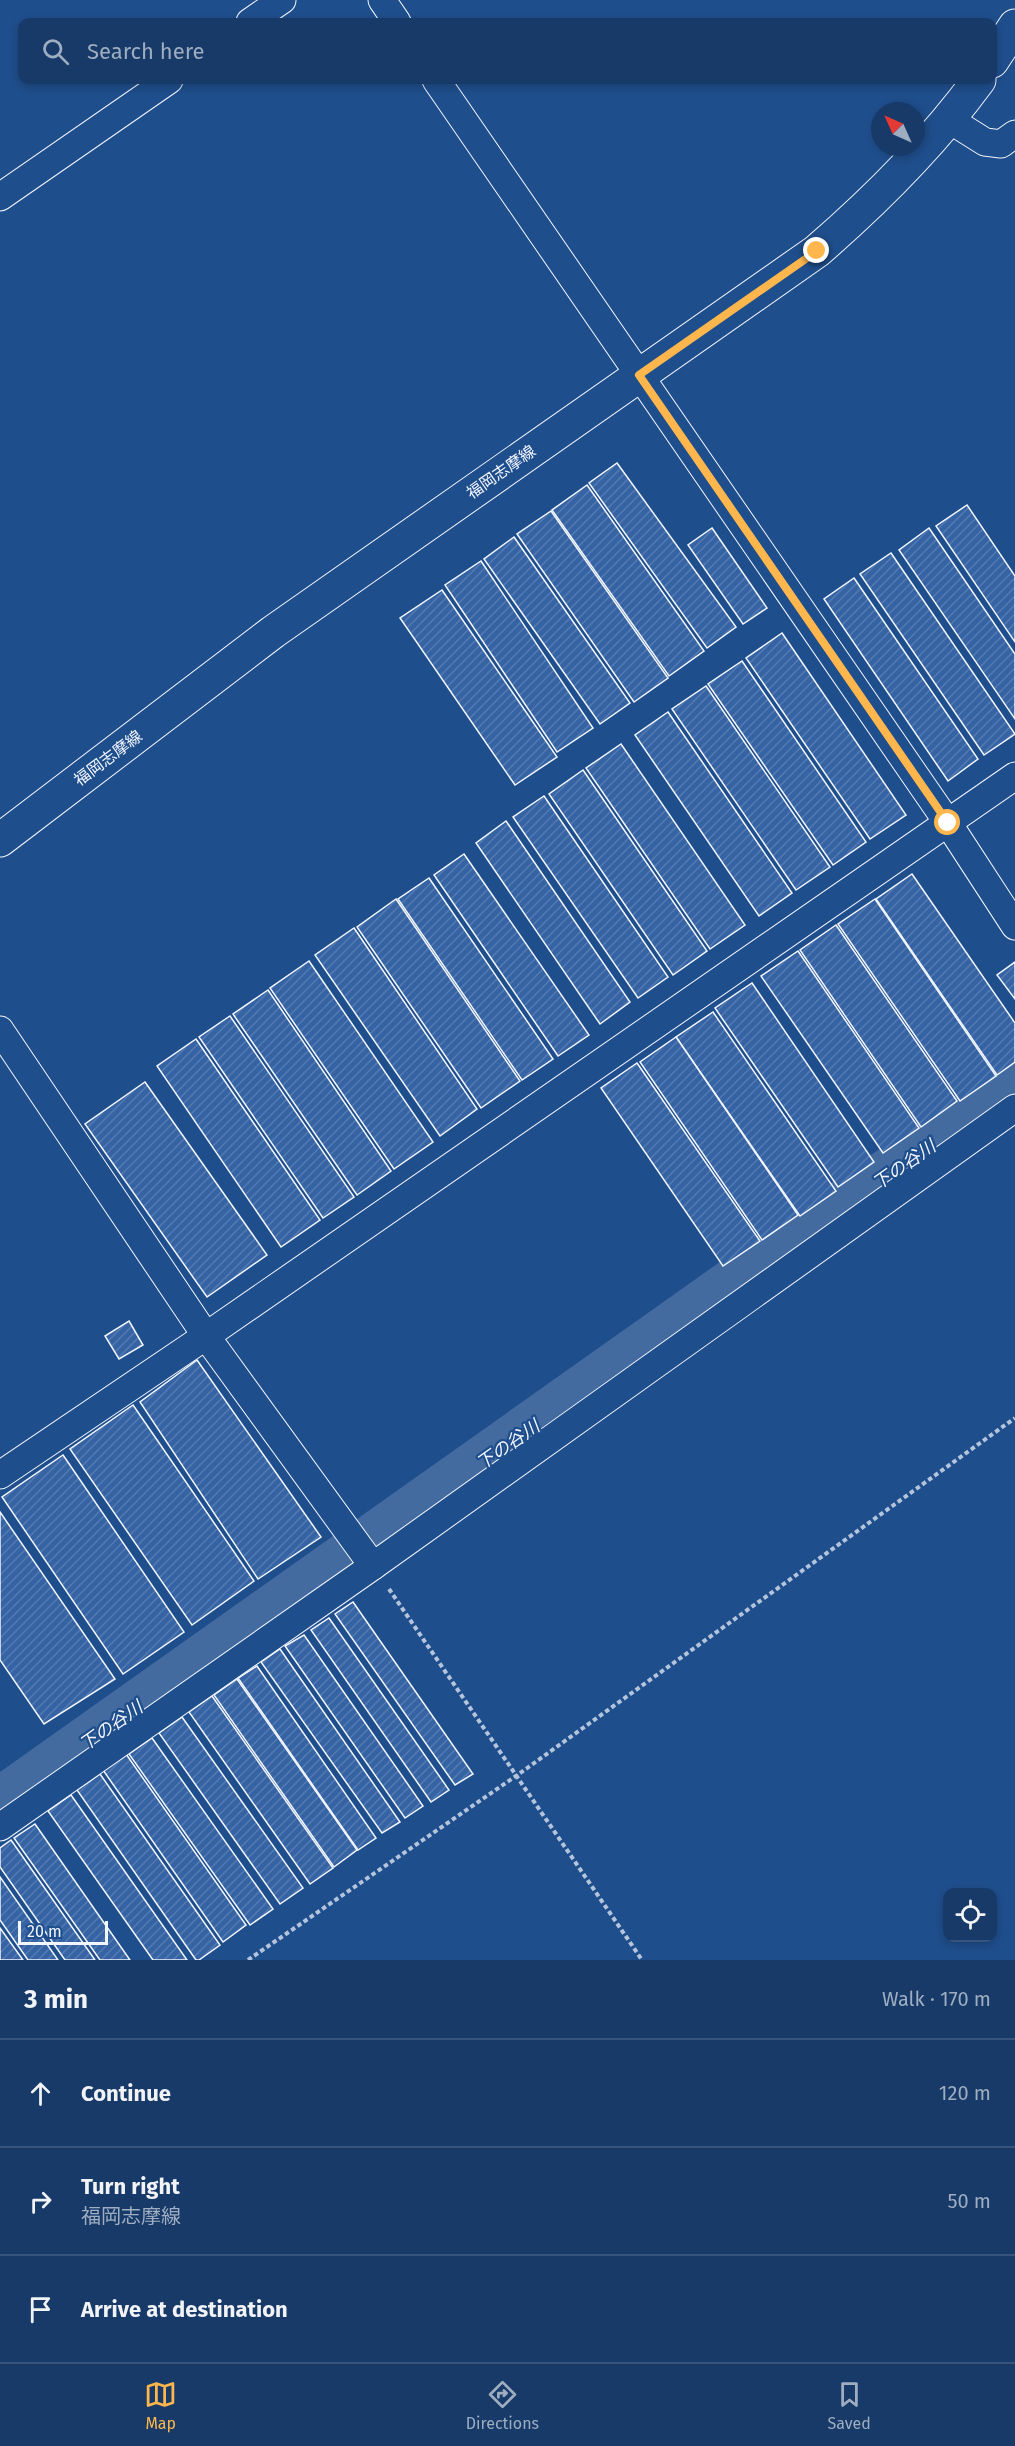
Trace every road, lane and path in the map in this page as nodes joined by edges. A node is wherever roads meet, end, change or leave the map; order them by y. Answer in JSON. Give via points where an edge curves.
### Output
{"nodes":[{"id":1,"x":282,"y":0,"type":"edge"},
{"id":2,"x":382,"y":0,"type":"edge"},
{"id":3,"x":256,"y":18,"type":"edge"},
{"id":4,"x":394,"y":18,"type":"edge"},
{"id":5,"x":1015,"y":27,"type":"edge"},
{"id":6,"x":997,"y":55,"type":"edge"},
{"id":7,"x":163,"y":84,"type":"edge"},
{"id":8,"x":439,"y":84,"type":"edge"},
{"id":9,"x":976,"y":84,"type":"edge"},
{"id":10,"x":950,"y":120,"type":"junction"},
{"id":11,"x":1015,"y":134,"type":"edge"},
{"id":12,"x":0,"y":197,"type":"edge"},
{"id":13,"x":639,"y":375,"type":"junction"},
{"id":14,"x":1015,"y":776,"type":"edge"},
{"id":15,"x":948,"y":823,"type":"junction"},
{"id":16,"x":0,"y":840,"type":"edge"},
{"id":17,"x":1015,"y":926,"type":"edge"},
{"id":18,"x":0,"y":1030,"type":"edge"},
{"id":19,"x":1015,"y":1108,"type":"edge"},
{"id":20,"x":206,"y":1336,"type":"junction"},
{"id":21,"x":1015,"y":1418,"type":"edge"},
{"id":22,"x":0,"y":1475,"type":"edge"},
{"id":23,"x":373,"y":1566,"type":"junction"},
{"id":24,"x":516,"y":1776,"type":"junction"},
{"id":25,"x":0,"y":1827,"type":"edge"},
{"id":26,"x":248,"y":1960,"type":"edge"},
{"id":27,"x":642,"y":1960,"type":"edge"}],
"edges":[{"from":1,"to":3,"type":"street"},
{"from":2,"to":4,"type":"street"},
{"from":5,"to":6,"type":"main road"},
{"from":7,"to":12,"type":"street"},
{"from":8,"to":13,"type":"street"},
{"from":9,"to":10,"type":"main road","name":"福岡志摩線"},
{"from":10,"to":11,"type":"street","via":[[985,142],[1001,144]]},
{"from":10,"to":13,"type":"main road","name":"福岡志摩線","via":[[873,202],[817,251]]},
{"from":13,"to":15,"type":"street"},
{"from":13,"to":16,"type":"main road","name":"福岡志摩線","via":[[273,633]]},
{"from":14,"to":15,"type":"street"},
{"from":15,"to":17,"type":"street"},
{"from":15,"to":20,"type":"street"},
{"from":18,"to":20,"type":"street"},
{"from":19,"to":23,"type":"street"},
{"from":20,"to":22,"type":"street"},
{"from":20,"to":23,"type":"street"},
{"from":21,"to":24,"type":"path"},
{"from":23,"to":24,"type":"path"},
{"from":23,"to":25,"type":"street"},
{"from":24,"to":26,"type":"path"},
{"from":24,"to":27,"type":"path"}]}
